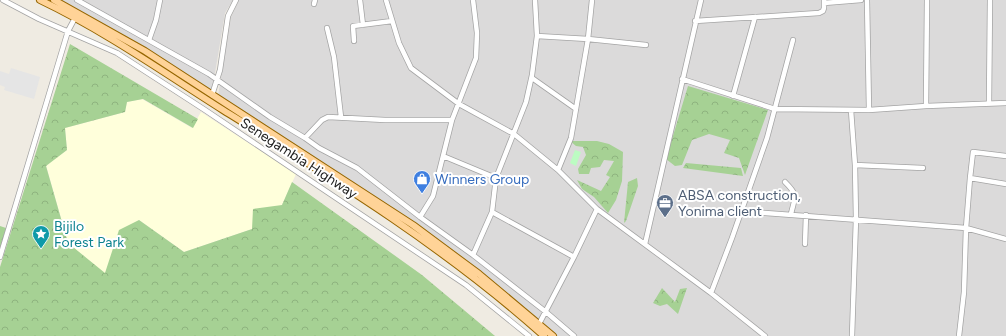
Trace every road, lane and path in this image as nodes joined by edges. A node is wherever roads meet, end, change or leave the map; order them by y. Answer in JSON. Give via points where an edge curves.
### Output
{"nodes":[{"id":1,"x":3,"y":0,"type":"edge"},
{"id":2,"x":40,"y":0,"type":"edge"},
{"id":3,"x":54,"y":0,"type":"edge"},
{"id":4,"x":160,"y":0,"type":"edge"},
{"id":5,"x":236,"y":0,"type":"edge"},
{"id":6,"x":360,"y":0,"type":"edge"},
{"id":7,"x":386,"y":0,"type":"edge"},
{"id":8,"x":473,"y":0,"type":"edge"},
{"id":9,"x":535,"y":0,"type":"edge"},
{"id":10,"x":592,"y":0,"type":"edge"},
{"id":11,"x":701,"y":0,"type":"edge"},
{"id":12,"x":861,"y":0,"type":"edge"},
{"id":13,"x":867,"y":0,"type":"edge"},
{"id":14,"x":927,"y":0,"type":"edge"},
{"id":15,"x":990,"y":0,"type":"edge"},
{"id":16,"x":80,"y":1,"type":"edge"},
{"id":17,"x":824,"y":2,"type":"edge"},
{"id":18,"x":756,"y":17,"type":"junction"},
{"id":19,"x":75,"y":18,"type":"junction"},
{"id":20,"x":695,"y":21,"type":"junction"},
{"id":21,"x":392,"y":22,"type":"junction"},
{"id":22,"x":362,"y":25,"type":"junction"},
{"id":23,"x":327,"y":28,"type":"dead end"},
{"id":24,"x":68,"y":31,"type":"junction"},
{"id":25,"x":536,"y":36,"type":"junction"},
{"id":26,"x":588,"y":39,"type":"junction"},
{"id":27,"x":149,"y":40,"type":"junction"},
{"id":28,"x":793,"y":40,"type":"dead end"},
{"id":29,"x":354,"y":41,"type":"dead end"},
{"id":30,"x":646,"y":45,"type":"dead end"},
{"id":31,"x":532,"y":78,"type":"junction"},
{"id":32,"x":682,"y":78,"type":"junction"},
{"id":33,"x":217,"y":81,"type":"junction"},
{"id":34,"x":212,"y":95,"type":"junction"},
{"id":35,"x":734,"y":96,"type":"junction"},
{"id":36,"x":1006,"y":103,"type":"edge"},
{"id":37,"x":459,"y":104,"type":"junction"},
{"id":38,"x":989,"y":104,"type":"junction"},
{"id":39,"x":926,"y":106,"type":"junction"},
{"id":40,"x":576,"y":109,"type":"junction"},
{"id":41,"x":775,"y":109,"type":"junction"},
{"id":42,"x":851,"y":110,"type":"junction"},
{"id":43,"x":869,"y":110,"type":"junction"},
{"id":44,"x":341,"y":118,"type":"junction"},
{"id":45,"x":452,"y":120,"type":"junction"},
{"id":46,"x":514,"y":134,"type":"junction"},
{"id":47,"x":305,"y":138,"type":"junction"},
{"id":48,"x":443,"y":156,"type":"junction"},
{"id":49,"x":1006,"y":156,"type":"edge"},
{"id":50,"x":855,"y":165,"type":"junction"},
{"id":51,"x":923,"y":168,"type":"dead end"},
{"id":52,"x":558,"y":170,"type":"junction"},
{"id":53,"x":496,"y":178,"type":"junction"},
{"id":54,"x":970,"y":178,"type":"junction"},
{"id":55,"x":785,"y":182,"type":"dead end"},
{"id":56,"x":1006,"y":184,"type":"edge"},
{"id":57,"x":597,"y":210,"type":"junction"},
{"id":58,"x":740,"y":211,"type":"junction"},
{"id":59,"x":492,"y":212,"type":"junction"},
{"id":60,"x":791,"y":214,"type":"junction"},
{"id":61,"x":806,"y":215,"type":"junction"},
{"id":62,"x":420,"y":217,"type":"junction"},
{"id":63,"x":856,"y":219,"type":"junction"},
{"id":64,"x":966,"y":228,"type":"junction"},
{"id":65,"x":1006,"y":239,"type":"edge"},
{"id":66,"x":645,"y":244,"type":"junction"},
{"id":67,"x":805,"y":244,"type":"dead end"},
{"id":68,"x":474,"y":255,"type":"junction"},
{"id":69,"x":0,"y":257,"type":"edge"},
{"id":70,"x":574,"y":257,"type":"junction"},
{"id":71,"x":711,"y":293,"type":"junction"},
{"id":72,"x":546,"y":312,"type":"junction"},
{"id":73,"x":539,"y":324,"type":"junction"},
{"id":74,"x":529,"y":336,"type":"edge"},
{"id":75,"x":544,"y":336,"type":"edge"},
{"id":76,"x":553,"y":336,"type":"edge"},
{"id":77,"x":574,"y":336,"type":"edge"},
{"id":78,"x":766,"y":336,"type":"edge"},
{"id":79,"x":852,"y":336,"type":"edge"},
{"id":80,"x":959,"y":336,"type":"edge"}],
"edges":[{"from":1,"to":24,"type":"street"},
{"from":2,"to":19,"type":"main road","name":"Senegambia Highway"},
{"from":3,"to":34,"type":"main road","name":"Senegambia Highway","via":[[145,52]]},
{"from":4,"to":27,"type":"street"},
{"from":5,"to":33,"type":"street","via":[[228,16]]},
{"from":6,"to":22,"type":"street"},
{"from":7,"to":21,"type":"street"},
{"from":8,"to":37,"type":"street","via":[[477,33],[476,58]]},
{"from":9,"to":25,"type":"street"},
{"from":10,"to":26,"type":"street"},
{"from":11,"to":20,"type":"street"},
{"from":12,"to":17,"type":"street"},
{"from":13,"to":43,"type":"street"},
{"from":14,"to":39,"type":"street"},
{"from":15,"to":38,"type":"street"},
{"from":16,"to":27,"type":"street"},
{"from":17,"to":18,"type":"street","via":[[823,11],[819,13]]},
{"from":18,"to":20,"type":"street"},
{"from":18,"to":35,"type":"street"},
{"from":19,"to":24,"type":"street"},
{"from":19,"to":75,"type":"main road","name":"Senegambia Highway","via":[[142,57],[409,230],[480,283]]},
{"from":20,"to":32,"type":"street"},
{"from":21,"to":22,"type":"street"},
{"from":21,"to":37,"type":"street","via":[[411,68]]},
{"from":22,"to":29,"type":"street","via":[[353,26]]},
{"from":23,"to":44,"type":"street","via":[[334,57]]},
{"from":24,"to":69,"type":"street"},
{"from":24,"to":74,"type":"street","via":[[117,53],[205,110],[466,285]]},
{"from":25,"to":26,"type":"street"},
{"from":25,"to":31,"type":"street"},
{"from":26,"to":30,"type":"street"},
{"from":26,"to":40,"type":"street"},
{"from":27,"to":33,"type":"street"},
{"from":28,"to":41,"type":"street"},
{"from":31,"to":40,"type":"street"},
{"from":31,"to":46,"type":"street"},
{"from":32,"to":35,"type":"street"},
{"from":32,"to":66,"type":"street"},
{"from":33,"to":34,"type":"street"},
{"from":33,"to":47,"type":"street"},
{"from":34,"to":73,"type":"main road","name":"Senegambia Highway","via":[[413,225],[479,274]]},
{"from":35,"to":41,"type":"street"},
{"from":36,"to":38,"type":"street"},
{"from":37,"to":45,"type":"street"},
{"from":37,"to":46,"type":"street"},
{"from":38,"to":39,"type":"street"},
{"from":39,"to":43,"type":"street"},
{"from":40,"to":52,"type":"street","via":[[571,138]]},
{"from":41,"to":42,"type":"street"},
{"from":41,"to":58,"type":"street"},
{"from":42,"to":43,"type":"street"},
{"from":42,"to":50,"type":"street"},
{"from":44,"to":45,"type":"street"},
{"from":44,"to":47,"type":"street","via":[[328,117],[322,120]]},
{"from":45,"to":48,"type":"street"},
{"from":46,"to":52,"type":"street"},
{"from":46,"to":53,"type":"street"},
{"from":47,"to":62,"type":"street","via":[[357,168]]},
{"from":48,"to":53,"type":"street"},
{"from":48,"to":62,"type":"street","via":[[433,196]]},
{"from":49,"to":54,"type":"street","via":[[973,152]]},
{"from":50,"to":51,"type":"street"},
{"from":50,"to":63,"type":"street"},
{"from":52,"to":57,"type":"street"},
{"from":53,"to":59,"type":"street"},
{"from":54,"to":56,"type":"street"},
{"from":54,"to":64,"type":"street"},
{"from":55,"to":60,"type":"street","via":[[795,195]]},
{"from":57,"to":66,"type":"street"},
{"from":57,"to":70,"type":"street"},
{"from":58,"to":60,"type":"street"},
{"from":58,"to":71,"type":"street"},
{"from":59,"to":68,"type":"street"},
{"from":59,"to":70,"type":"street"},
{"from":60,"to":61,"type":"street"},
{"from":61,"to":63,"type":"street"},
{"from":61,"to":67,"type":"street"},
{"from":62,"to":68,"type":"street"},
{"from":63,"to":64,"type":"street"},
{"from":63,"to":79,"type":"street"},
{"from":64,"to":65,"type":"street"},
{"from":64,"to":80,"type":"street","via":[[964,292]]},
{"from":66,"to":71,"type":"street"},
{"from":68,"to":72,"type":"street"},
{"from":70,"to":72,"type":"street"},
{"from":71,"to":78,"type":"street"},
{"from":72,"to":73,"type":"street"},
{"from":72,"to":77,"type":"street"},
{"from":73,"to":76,"type":"main road","name":"Senegambia Highway"}]}
